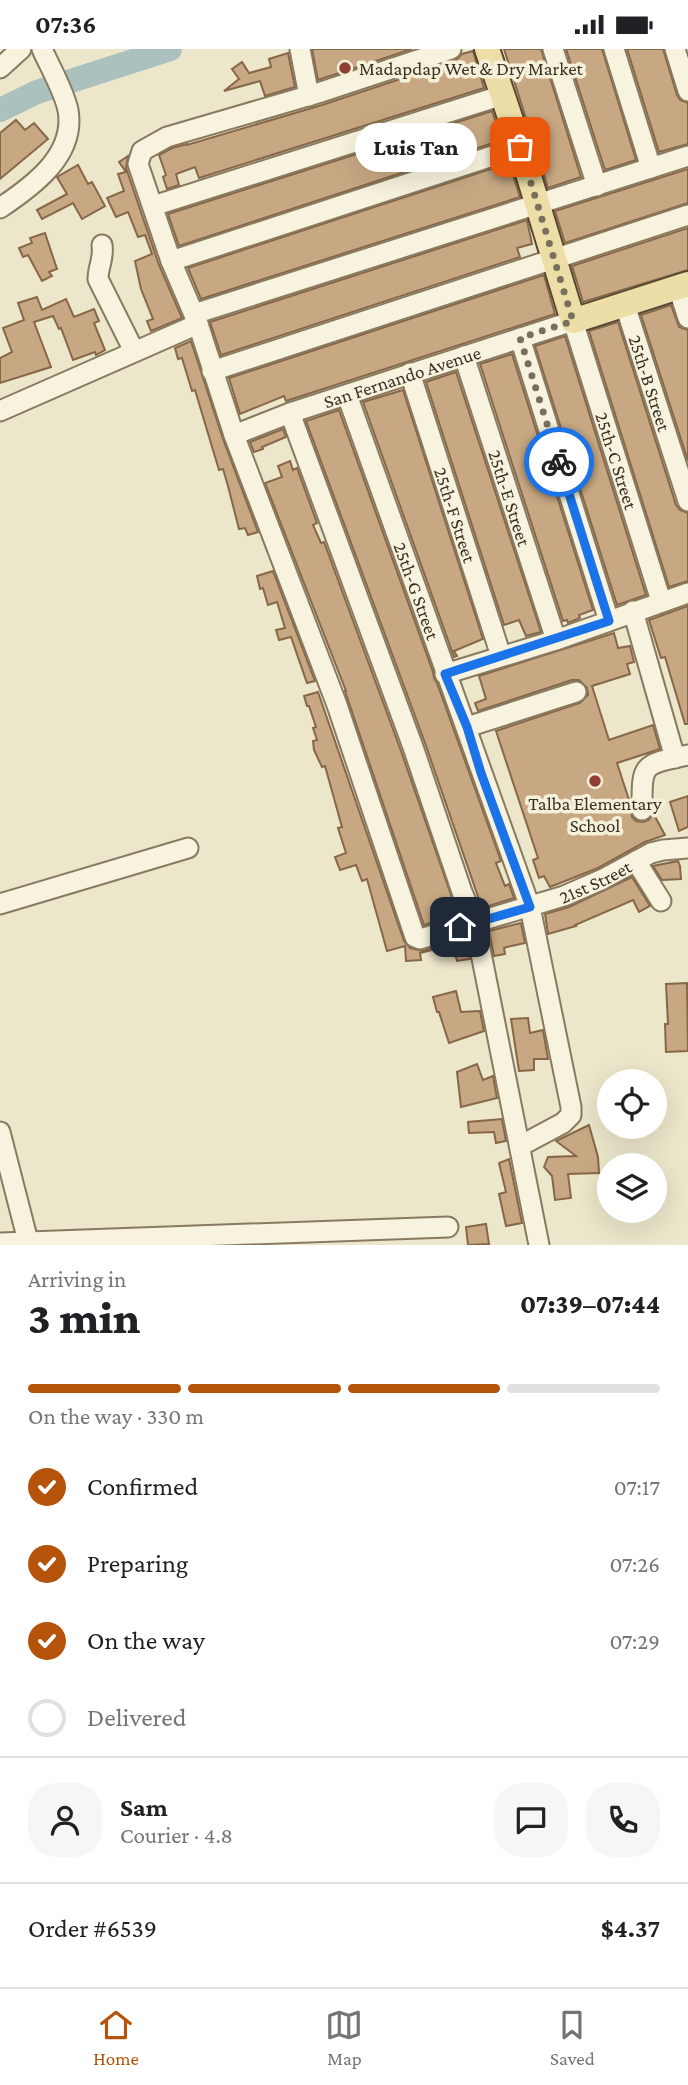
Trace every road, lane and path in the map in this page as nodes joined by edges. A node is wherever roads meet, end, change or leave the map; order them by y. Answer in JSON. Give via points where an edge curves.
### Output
{"nodes":[{"id":1,"x":21,"y":49,"type":"edge"},
{"id":2,"x":300,"y":49,"type":"edge"},
{"id":3,"x":451,"y":49,"type":"edge"},
{"id":4,"x":487,"y":49,"type":"edge"},
{"id":5,"x":553,"y":49,"type":"edge"},
{"id":6,"x":614,"y":49,"type":"edge"},
{"id":7,"x":675,"y":49,"type":"edge"},
{"id":8,"x":45,"y":56,"type":"edge"},
{"id":9,"x":0,"y":68,"type":"edge"},
{"id":10,"x":688,"y":91,"type":"edge"},
{"id":11,"x":503,"y":95,"type":"junction"},
{"id":12,"x":309,"y":96,"type":"junction"},
{"id":13,"x":520,"y":147,"type":"junction"},
{"id":14,"x":688,"y":156,"type":"edge"},
{"id":15,"x":651,"y":168,"type":"junction"},
{"id":16,"x":597,"y":186,"type":"junction"},
{"id":17,"x":537,"y":204,"type":"junction"},
{"id":18,"x":153,"y":206,"type":"junction"},
{"id":19,"x":0,"y":208,"type":"edge"},
{"id":20,"x":688,"y":215,"type":"edge"},
{"id":21,"x":102,"y":245,"type":"dead end"},
{"id":22,"x":553,"y":258,"type":"junction"},
{"id":23,"x":171,"y":261,"type":"junction"},
{"id":24,"x":683,"y":285,"type":"edge"},
{"id":25,"x":625,"y":305,"type":"junction"},
{"id":26,"x":196,"y":319,"type":"junction"},
{"id":27,"x":688,"y":319,"type":"edge"},
{"id":28,"x":573,"y":321,"type":"junction"},
{"id":29,"x":520,"y":338,"type":"junction"},
{"id":30,"x":134,"y":351,"type":"junction"},
{"id":31,"x":464,"y":356,"type":"junction"},
{"id":32,"x":212,"y":371,"type":"junction"},
{"id":33,"x":410,"y":373,"type":"junction"},
{"id":34,"x":347,"y":395,"type":"junction"},
{"id":35,"x":0,"y":411,"type":"edge"},
{"id":36,"x":290,"y":413,"type":"junction"},
{"id":37,"x":234,"y":435,"type":"junction"},
{"id":38,"x":688,"y":501,"type":"edge"},
{"id":39,"x":688,"y":593,"type":"edge"},
{"id":40,"x":660,"y":601,"type":"junction"},
{"id":41,"x":633,"y":611,"type":"junction"},
{"id":42,"x":609,"y":621,"type":"junction"},
{"id":43,"x":556,"y":640,"type":"junction"},
{"id":44,"x":501,"y":656,"type":"junction"},
{"id":45,"x":445,"y":674,"type":"junction"},
{"id":46,"x":576,"y":692,"type":"dead end"},
{"id":47,"x":467,"y":727,"type":"junction"},
{"id":48,"x":681,"y":756,"type":"edge"},
{"id":49,"x":642,"y":810,"type":"dead end"},
{"id":50,"x":688,"y":848,"type":"edge"},
{"id":51,"x":188,"y":849,"type":"dead end"},
{"id":52,"x":636,"y":861,"type":"junction"},
{"id":53,"x":661,"y":901,"type":"dead end"},
{"id":54,"x":0,"y":904,"type":"edge"},
{"id":55,"x":530,"y":907,"type":"junction"},
{"id":56,"x":475,"y":923,"type":"junction"},
{"id":57,"x":0,"y":1132,"type":"edge"},
{"id":58,"x":520,"y":1146,"type":"junction"},
{"id":59,"x":448,"y":1227,"type":"dead end"},
{"id":60,"x":0,"y":1243,"type":"edge"},
{"id":61,"x":29,"y":1244,"type":"edge"},
{"id":62,"x":539,"y":1245,"type":"edge"}],
"edges":[{"from":1,"to":9,"type":"street"},
{"from":2,"to":12,"type":"street"},
{"from":3,"to":12,"type":"street"},
{"from":4,"to":11,"type":"main road"},
{"from":5,"to":16,"type":"street"},
{"from":6,"to":15,"type":"street"},
{"from":7,"to":10,"type":"street"},
{"from":8,"to":19,"type":"street","via":[[67,109],[68,139],[45,172]]},
{"from":11,"to":13,"type":"main road"},
{"from":11,"to":18,"type":"street"},
{"from":12,"to":18,"type":"street","via":[[167,137],[148,147],[138,164]]},
{"from":13,"to":17,"type":"main road"},
{"from":13,"to":23,"type":"street"},
{"from":14,"to":15,"type":"street"},
{"from":15,"to":16,"type":"street"},
{"from":16,"to":17,"type":"street"},
{"from":17,"to":22,"type":"main road"},
{"from":17,"to":26,"type":"street"},
{"from":18,"to":23,"type":"street"},
{"from":20,"to":22,"type":"street"},
{"from":21,"to":30,"type":"street","via":[[97,279]]},
{"from":22,"to":28,"type":"main road"},
{"from":22,"to":32,"type":"street"},
{"from":23,"to":26,"type":"street"},
{"from":24,"to":25,"type":"main road","name":"San Fernando Avenue"},
{"from":24,"to":27,"type":"street"},
{"from":25,"to":28,"type":"main road","name":"San Fernando Avenue"},
{"from":25,"to":38,"type":"street","name":"25th-B Street"},
{"from":26,"to":30,"type":"street"},
{"from":26,"to":32,"type":"street"},
{"from":28,"to":29,"type":"street","name":"San Fernando Avenue"},
{"from":28,"to":40,"type":"street","name":"25th-C Street"},
{"from":29,"to":31,"type":"street","name":"San Fernando Avenue"},
{"from":29,"to":42,"type":"street"},
{"from":30,"to":35,"type":"street"},
{"from":31,"to":33,"type":"street","name":"San Fernando Avenue"},
{"from":31,"to":43,"type":"street","name":"25th-E Street"},
{"from":32,"to":37,"type":"street"},
{"from":33,"to":34,"type":"street","name":"San Fernando Avenue"},
{"from":33,"to":44,"type":"street","name":"25th-F Street"},
{"from":34,"to":36,"type":"street","name":"San Fernando Avenue"},
{"from":34,"to":45,"type":"street","name":"25th-G Street"},
{"from":36,"to":37,"type":"street","name":"San Fernando Avenue"},
{"from":36,"to":56,"type":"street"},
{"from":37,"to":56,"type":"street","name":"21st Street","via":[[337,705],[415,937]]},
{"from":39,"to":40,"type":"street"},
{"from":40,"to":41,"type":"street"},
{"from":41,"to":42,"type":"street"},
{"from":41,"to":48,"type":"street"},
{"from":42,"to":43,"type":"street"},
{"from":43,"to":44,"type":"street"},
{"from":44,"to":45,"type":"street"},
{"from":45,"to":47,"type":"street","name":"25th-G Street"},
{"from":46,"to":47,"type":"street"},
{"from":47,"to":55,"type":"street","name":"25th-G Street"},
{"from":48,"to":49,"type":"street","via":[[648,767],[642,777]]},
{"from":50,"to":52,"type":"street","name":"21st Street","via":[[663,850]]},
{"from":51,"to":54,"type":"street"},
{"from":52,"to":53,"type":"street"},
{"from":52,"to":55,"type":"street","name":"21st Street"},
{"from":55,"to":56,"type":"street","name":"21st Street"},
{"from":55,"to":58,"type":"street","name":"25th-G Street","via":[[571,1107],[563,1123]]},
{"from":56,"to":58,"type":"street"},
{"from":57,"to":61,"type":"street"},
{"from":58,"to":62,"type":"street"},
{"from":59,"to":61,"type":"street"},
{"from":60,"to":61,"type":"street"}]}
